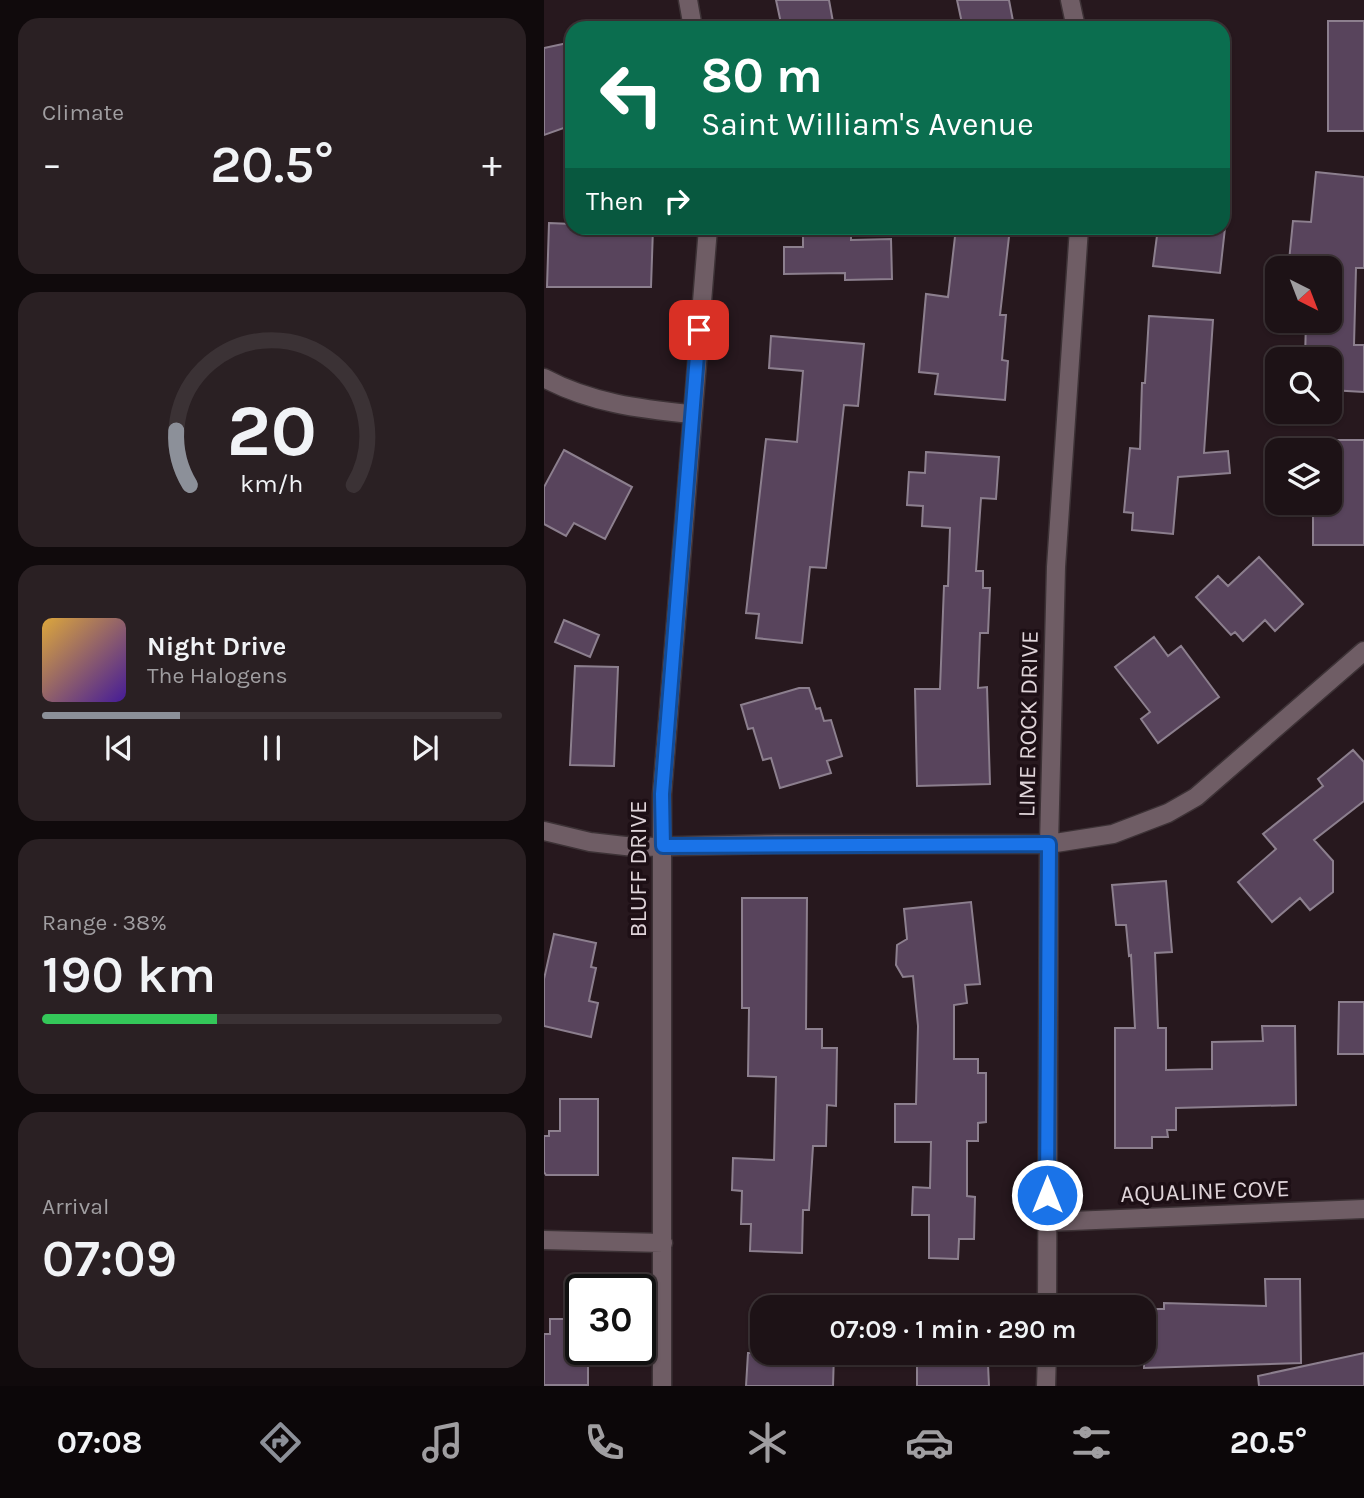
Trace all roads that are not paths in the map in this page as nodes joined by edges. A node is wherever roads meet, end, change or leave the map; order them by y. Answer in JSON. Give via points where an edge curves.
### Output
{"nodes":[{"id":1,"x":688,"y":0,"type":"edge"},
{"id":2,"x":1070,"y":0,"type":"edge"},
{"id":3,"x":692,"y":21,"type":"edge"},
{"id":4,"x":1074,"y":21,"type":"edge"},
{"id":5,"x":707,"y":235,"type":"edge"},
{"id":6,"x":1079,"y":235,"type":"edge"},
{"id":7,"x":544,"y":378,"type":"edge"},
{"id":8,"x":691,"y":414,"type":"junction"},
{"id":9,"x":1364,"y":651,"type":"edge"},
{"id":10,"x":544,"y":831,"type":"edge"},
{"id":11,"x":1049,"y":844,"type":"junction"},
{"id":12,"x":663,"y":846,"type":"junction"},
{"id":13,"x":1364,"y":1209,"type":"edge"},
{"id":14,"x":1047,"y":1222,"type":"junction"},
{"id":15,"x":544,"y":1240,"type":"edge"},
{"id":16,"x":662,"y":1243,"type":"junction"},
{"id":17,"x":1047,"y":1295,"type":"edge"},
{"id":18,"x":1047,"y":1365,"type":"edge"},
{"id":19,"x":662,"y":1386,"type":"edge"},
{"id":20,"x":1046,"y":1386,"type":"edge"}],
"edges":[{"from":1,"to":3,"type":"street"},
{"from":2,"to":4,"type":"street"},
{"from":5,"to":8,"type":"street","name":"BLUFF DRIVE"},
{"from":6,"to":11,"type":"street","name":"LIME ROCK DRIVE","via":[[1056,567]]},
{"from":7,"to":8,"type":"street","via":[[635,409]]},
{"from":8,"to":12,"type":"street","name":"BLUFF DRIVE","via":[[662,794]]},
{"from":9,"to":11,"type":"street","via":[[1196,797],[1113,834]]},
{"from":10,"to":12,"type":"street","via":[[590,842]]},
{"from":11,"to":12,"type":"street"},
{"from":11,"to":14,"type":"street","name":"LIME ROCK DRIVE"},
{"from":12,"to":16,"type":"street","name":"BLUFF DRIVE"},
{"from":13,"to":14,"type":"street","name":"AQUALINE COVE"},
{"from":14,"to":17,"type":"street","name":"LIME ROCK DRIVE"},
{"from":15,"to":16,"type":"street"},
{"from":16,"to":19,"type":"street","name":"BLUFF DRIVE"},
{"from":18,"to":20,"type":"street"}]}
